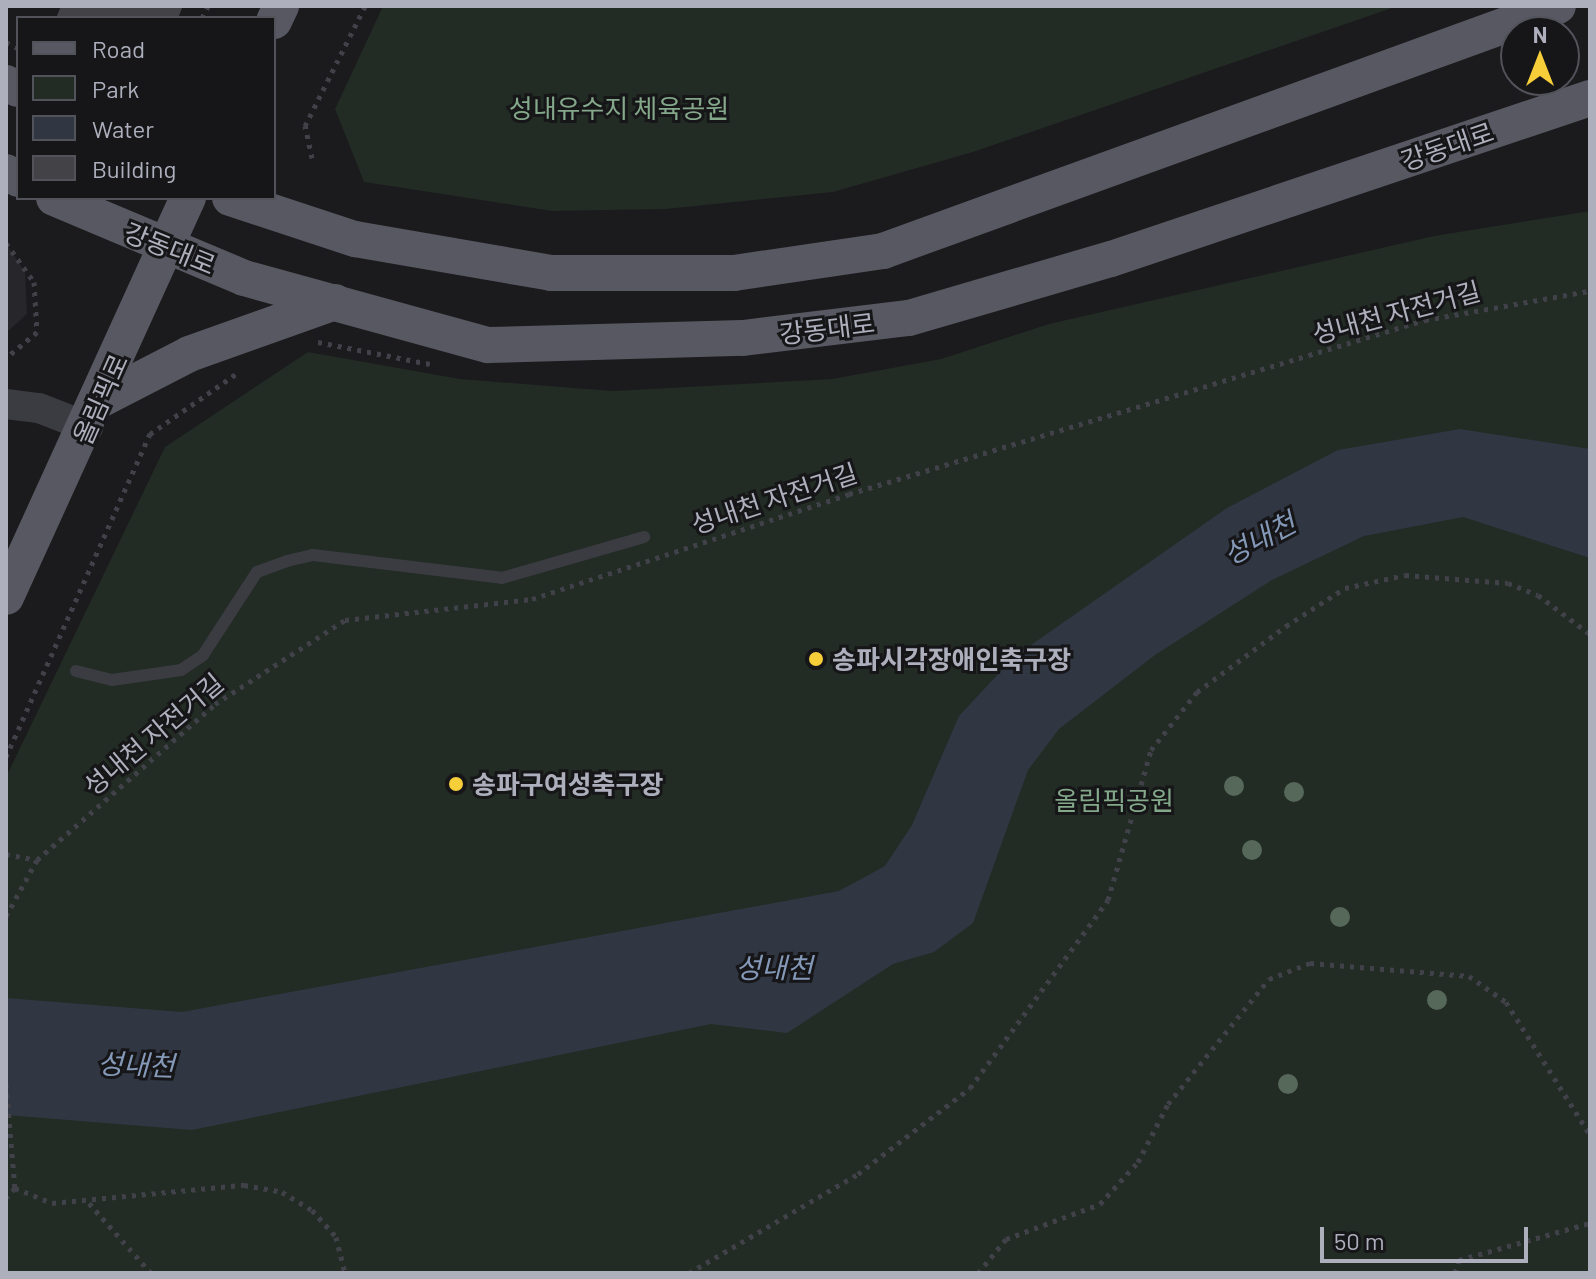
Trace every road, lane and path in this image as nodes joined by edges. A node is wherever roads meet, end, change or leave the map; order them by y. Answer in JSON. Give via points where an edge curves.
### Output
{"nodes":[{"id":1,"x":365,"y":6,"type":"edge"},
{"id":2,"x":1558,"y":6,"type":"edge"},
{"id":3,"x":1590,"y":98,"type":"edge"},
{"id":4,"x":312,"y":158,"type":"dead end"},
{"id":5,"x":59,"y":200,"type":"edge"},
{"id":6,"x":187,"y":200,"type":"edge"},
{"id":7,"x":236,"y":200,"type":"edge"},
{"id":8,"x":6,"y":243,"type":"edge"},
{"id":9,"x":167,"y":248,"type":"junction"},
{"id":10,"x":1590,"y":291,"type":"edge"},
{"id":11,"x":335,"y":302,"type":"junction"},
{"id":12,"x":6,"y":358,"type":"edge"},
{"id":13,"x":230,"y":376,"type":"dead end"},
{"id":14,"x":6,"y":404,"type":"edge"},
{"id":15,"x":94,"y":414,"type":"junction"},
{"id":16,"x":644,"y":537,"type":"dead end"},
{"id":17,"x":6,"y":597,"type":"edge"},
{"id":18,"x":1590,"y":634,"type":"edge"},
{"id":19,"x":76,"y":671,"type":"dead end"},
{"id":20,"x":6,"y":757,"type":"edge"},
{"id":21,"x":6,"y":854,"type":"edge"},
{"id":22,"x":37,"y":860,"type":"junction"},
{"id":23,"x":6,"y":916,"type":"edge"},
{"id":24,"x":6,"y":1084,"type":"edge"},
{"id":25,"x":1590,"y":1135,"type":"edge"},
{"id":26,"x":15,"y":1188,"type":"junction"},
{"id":27,"x":6,"y":1198,"type":"edge"},
{"id":28,"x":88,"y":1203,"type":"junction"},
{"id":29,"x":1590,"y":1223,"type":"edge"},
{"id":30,"x":151,"y":1273,"type":"edge"},
{"id":31,"x":345,"y":1273,"type":"edge"},
{"id":32,"x":689,"y":1273,"type":"edge"},
{"id":33,"x":978,"y":1273,"type":"edge"},
{"id":34,"x":1455,"y":1273,"type":"edge"}],
"edges":[{"from":1,"to":4,"type":"path","via":[[305,126]]},
{"from":2,"to":7,"type":"main road","via":[[883,251],[734,273],[551,273],[355,239]]},
{"from":3,"to":11,"type":"main road","name":"강동대로","via":[[1111,259],[909,318],[743,338],[488,345]]},
{"from":5,"to":9,"type":"main road","name":"강동대로"},
{"from":6,"to":9,"type":"main road","name":"올림픽로"},
{"from":8,"to":12,"type":"path","via":[[15,248],[34,282],[37,332]]},
{"from":9,"to":11,"type":"main road","name":"강동대로","via":[[244,278]]},
{"from":9,"to":15,"type":"main road","name":"올림픽로"},
{"from":10,"to":22,"type":"path","name":"성내천 자전거길","via":[[1425,320],[849,494],[532,599],[345,620],[215,704]]},
{"from":11,"to":15,"type":"main road","via":[[189,354]]},
{"from":13,"to":20,"type":"path","via":[[150,434]]},
{"from":14,"to":15,"type":"street"},
{"from":15,"to":17,"type":"main road","name":"올림픽로"},
{"from":16,"to":19,"type":"lane","via":[[502,578],[313,555],[287,561],[257,572],[203,655],[181,670],[112,680]]},
{"from":18,"to":32,"type":"path","via":[[1538,595],[1508,583],[1405,575],[1345,588],[1286,626],[1197,692],[1151,750],[1108,900],[970,1088],[858,1174]]},
{"from":21,"to":22,"type":"path"},
{"from":22,"to":23,"type":"path","name":"성내천 자전거길"},
{"from":24,"to":26,"type":"path"},
{"from":25,"to":33,"type":"path","via":[[1506,1002],[1469,976],[1310,963],[1269,979],[1168,1104],[1138,1162],[1100,1204],[1006,1239]]},
{"from":26,"to":27,"type":"path"},
{"from":26,"to":28,"type":"path","via":[[52,1203]]},
{"from":28,"to":30,"type":"path"},
{"from":28,"to":31,"type":"path","via":[[244,1185],[282,1192],[312,1210],[336,1237]]},
{"from":29,"to":34,"type":"path","via":[[1459,1260]]}]}
